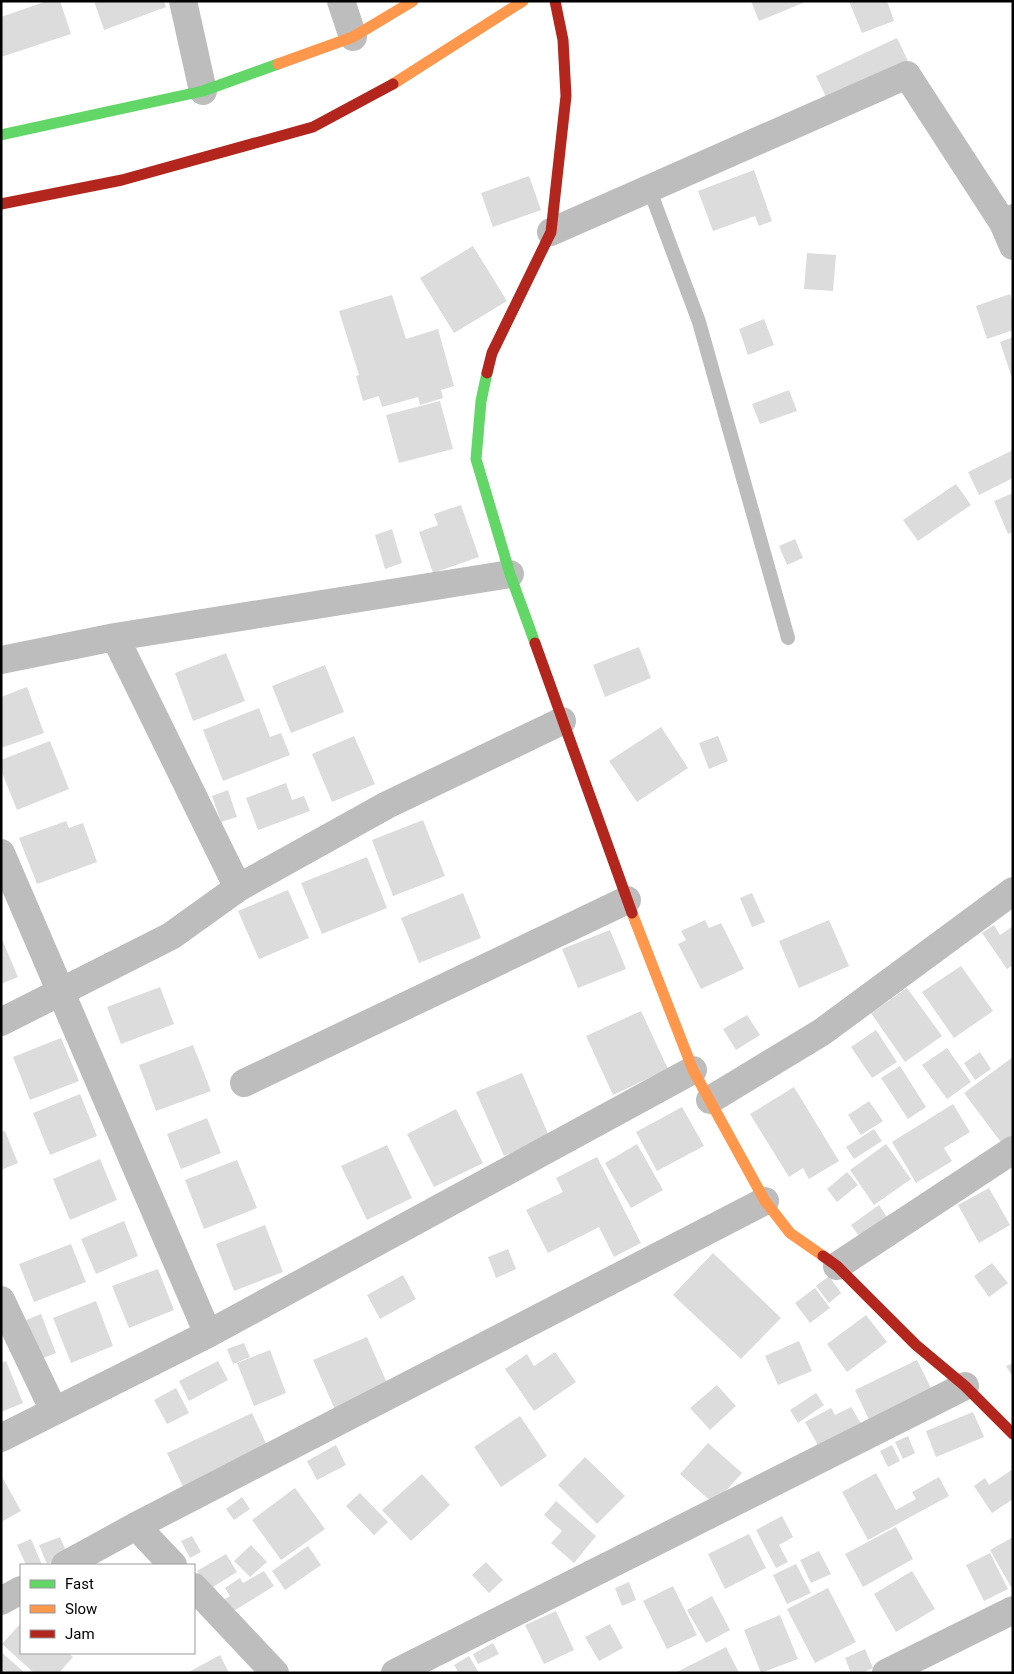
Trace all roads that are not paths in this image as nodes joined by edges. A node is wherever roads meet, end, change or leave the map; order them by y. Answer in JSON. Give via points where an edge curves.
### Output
{"nodes":[{"id":1,"x":184,"y":1,"type":"edge"},
{"id":2,"x":341,"y":1,"type":"edge"},
{"id":3,"x":413,"y":1,"type":"edge"},
{"id":4,"x":523,"y":1,"type":"edge"},
{"id":5,"x":555,"y":1,"type":"edge"},
{"id":6,"x":353,"y":37,"type":"junction"},
{"id":7,"x":203,"y":91,"type":"junction"},
{"id":8,"x":1,"y":135,"type":"edge"},
{"id":9,"x":649,"y":188,"type":"junction"},
{"id":10,"x":1,"y":204,"type":"edge"},
{"id":11,"x":1010,"y":229,"type":"edge"},
{"id":12,"x":551,"y":232,"type":"junction"},
{"id":13,"x":510,"y":574,"type":"junction"},
{"id":14,"x":115,"y":637,"type":"junction"},
{"id":15,"x":788,"y":638,"type":"dead end"},
{"id":16,"x":1,"y":660,"type":"edge"},
{"id":17,"x":562,"y":721,"type":"junction"},
{"id":18,"x":1,"y":853,"type":"edge"},
{"id":19,"x":238,"y":888,"type":"junction"},
{"id":20,"x":1013,"y":890,"type":"edge"},
{"id":21,"x":626,"y":900,"type":"junction"},
{"id":22,"x":62,"y":991,"type":"junction"},
{"id":23,"x":1,"y":1022,"type":"edge"},
{"id":24,"x":693,"y":1070,"type":"junction"},
{"id":25,"x":244,"y":1083,"type":"dead end"},
{"id":26,"x":710,"y":1100,"type":"junction"},
{"id":27,"x":1013,"y":1150,"type":"edge"},
{"id":28,"x":766,"y":1201,"type":"junction"},
{"id":29,"x":837,"y":1266,"type":"junction"},
{"id":30,"x":1,"y":1300,"type":"edge"},
{"id":31,"x":208,"y":1334,"type":"junction"},
{"id":32,"x":965,"y":1386,"type":"junction"},
{"id":33,"x":54,"y":1411,"type":"junction"},
{"id":34,"x":1013,"y":1434,"type":"edge"},
{"id":35,"x":1,"y":1438,"type":"edge"},
{"id":36,"x":136,"y":1526,"type":"junction"},
{"id":37,"x":67,"y":1564,"type":"edge"},
{"id":38,"x":172,"y":1564,"type":"edge"},
{"id":39,"x":195,"y":1588,"type":"edge"},
{"id":40,"x":20,"y":1591,"type":"edge"},
{"id":41,"x":1,"y":1601,"type":"edge"},
{"id":42,"x":1013,"y":1610,"type":"edge"},
{"id":43,"x":275,"y":1673,"type":"edge"},
{"id":44,"x":395,"y":1673,"type":"edge"},
{"id":45,"x":886,"y":1673,"type":"edge"}],
"edges":[{"from":1,"to":7,"type":"street"},
{"from":2,"to":6,"type":"street"},
{"from":3,"to":6,"type":"main road"},
{"from":4,"to":10,"type":"main road","via":[[376,95],[314,127],[122,180]]},
{"from":5,"to":12,"type":"main road","via":[[563,40],[566,96]]},
{"from":6,"to":7,"type":"main road"},
{"from":7,"to":8,"type":"main road"},
{"from":9,"to":11,"type":"street","via":[[907,75]]},
{"from":9,"to":12,"type":"street"},
{"from":9,"to":15,"type":"lane","via":[[699,322]]},
{"from":12,"to":13,"type":"main road","via":[[492,353],[481,401],[476,459]]},
{"from":13,"to":14,"type":"street"},
{"from":13,"to":17,"type":"main road"},
{"from":14,"to":16,"type":"street"},
{"from":14,"to":19,"type":"street"},
{"from":17,"to":19,"type":"street","via":[[387,806]]},
{"from":17,"to":21,"type":"main road"},
{"from":18,"to":22,"type":"street"},
{"from":19,"to":22,"type":"street","via":[[171,936]]},
{"from":20,"to":26,"type":"street","via":[[822,1032]]},
{"from":21,"to":24,"type":"main road"},
{"from":21,"to":25,"type":"street"},
{"from":22,"to":23,"type":"street"},
{"from":22,"to":31,"type":"street"},
{"from":24,"to":26,"type":"main road"},
{"from":24,"to":31,"type":"street"},
{"from":26,"to":28,"type":"main road"},
{"from":27,"to":29,"type":"street"},
{"from":28,"to":29,"type":"main road","via":[[790,1233]]},
{"from":28,"to":36,"type":"street"},
{"from":29,"to":32,"type":"main road","via":[[916,1345]]},
{"from":30,"to":33,"type":"street"},
{"from":31,"to":33,"type":"street"},
{"from":32,"to":34,"type":"main road"},
{"from":32,"to":44,"type":"street"},
{"from":33,"to":35,"type":"street"},
{"from":36,"to":37,"type":"street"},
{"from":36,"to":38,"type":"street"},
{"from":39,"to":43,"type":"street"},
{"from":40,"to":41,"type":"street"},
{"from":42,"to":45,"type":"street"}]}
